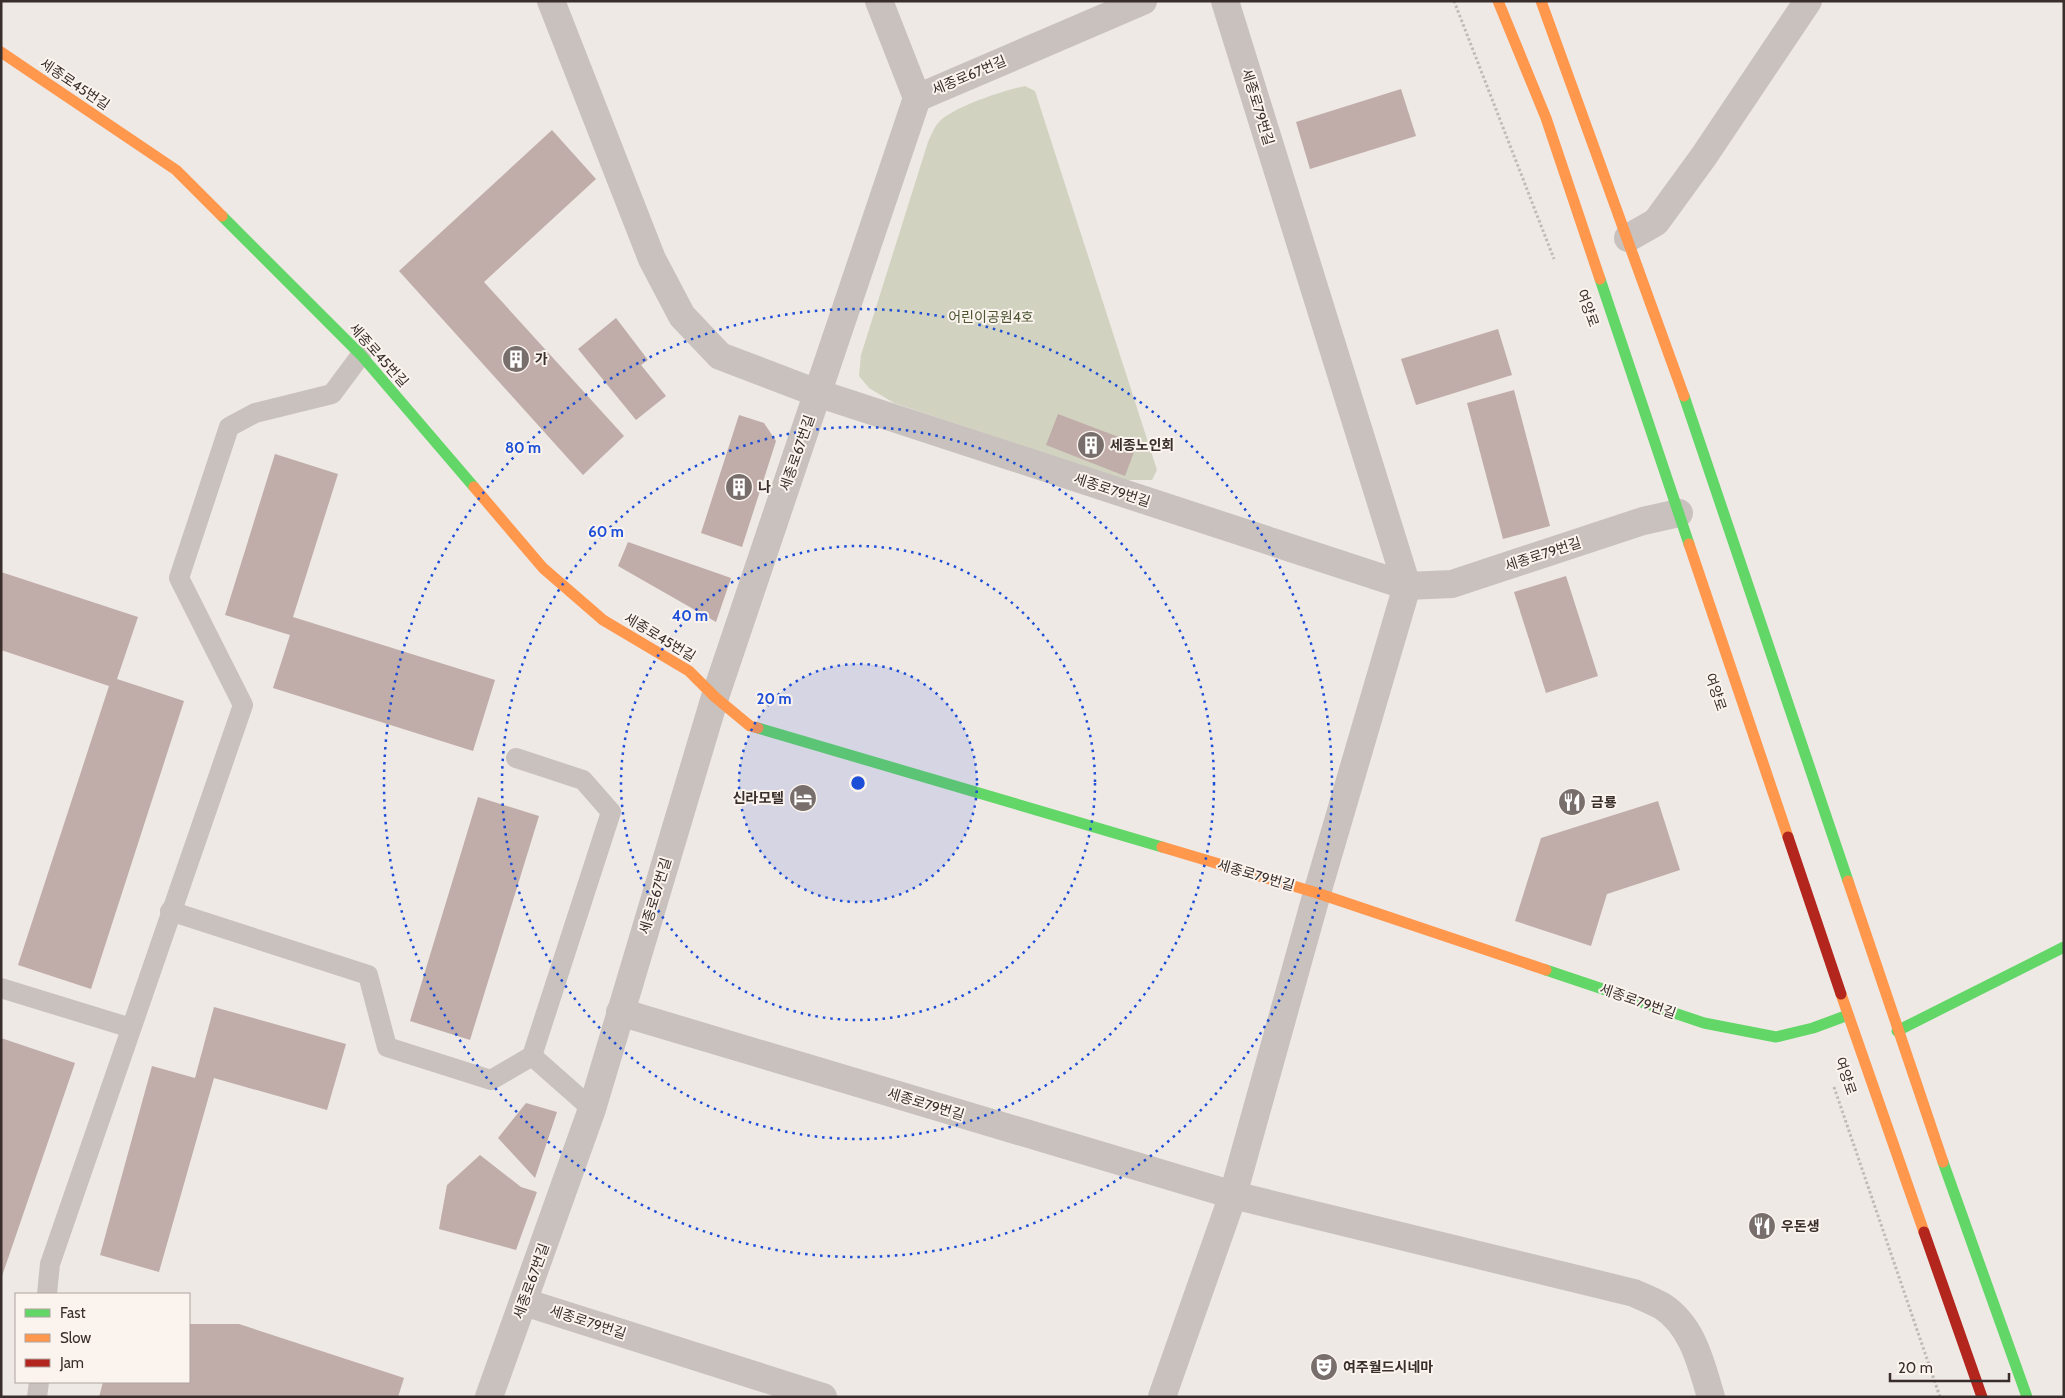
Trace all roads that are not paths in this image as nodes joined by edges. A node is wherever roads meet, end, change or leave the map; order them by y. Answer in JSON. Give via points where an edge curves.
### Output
{"nodes":[{"id":1,"x":552,"y":1,"type":"edge"},
{"id":2,"x":879,"y":1,"type":"edge"},
{"id":3,"x":1143,"y":1,"type":"edge"},
{"id":4,"x":1225,"y":1,"type":"edge"},
{"id":5,"x":1498,"y":1,"type":"edge"},
{"id":6,"x":1541,"y":1,"type":"edge"},
{"id":7,"x":1808,"y":1,"type":"edge"},
{"id":8,"x":1,"y":52,"type":"edge"},
{"id":9,"x":917,"y":98,"type":"junction"},
{"id":10,"x":1624,"y":239,"type":"junction"},
{"id":11,"x":361,"y":355,"type":"junction"},
{"id":12,"x":817,"y":394,"type":"junction"},
{"id":13,"x":1679,"y":513,"type":"junction"},
{"id":14,"x":1407,"y":586,"type":"junction"},
{"id":15,"x":715,"y":697,"type":"junction"},
{"id":16,"x":516,"y":758,"type":"dead end"},
{"id":17,"x":1317,"y":893,"type":"junction"},
{"id":18,"x":170,"y":911,"type":"junction"},
{"id":19,"x":2064,"y":947,"type":"edge"},
{"id":20,"x":1,"y":988,"type":"edge"},
{"id":21,"x":620,"y":1012,"type":"junction"},
{"id":22,"x":1848,"y":1016,"type":"junction"},
{"id":23,"x":130,"y":1028,"type":"junction"},
{"id":24,"x":1897,"y":1031,"type":"junction"},
{"id":25,"x":532,"y":1056,"type":"junction"},
{"id":26,"x":592,"y":1109,"type":"junction"},
{"id":27,"x":1233,"y":1195,"type":"junction"},
{"id":28,"x":47,"y":1293,"type":"edge"},
{"id":29,"x":524,"y":1302,"type":"junction"},
{"id":30,"x":39,"y":1383,"type":"edge"},
{"id":31,"x":37,"y":1397,"type":"edge"},
{"id":32,"x":490,"y":1397,"type":"edge"},
{"id":33,"x":824,"y":1397,"type":"edge"},
{"id":34,"x":1162,"y":1397,"type":"edge"},
{"id":35,"x":1711,"y":1397,"type":"edge"},
{"id":36,"x":1982,"y":1397,"type":"edge"},
{"id":37,"x":2027,"y":1397,"type":"edge"}],
"edges":[{"from":1,"to":12,"type":"street","via":[[652,258],[682,316],[720,356]]},
{"from":2,"to":9,"type":"street"},
{"from":3,"to":9,"type":"street","name":"세종로67번길"},
{"from":4,"to":14,"type":"street","name":"세종로79번길"},
{"from":5,"to":13,"type":"street","name":"여양로","via":[[1596,249]]},
{"from":6,"to":10,"type":"street"},
{"from":7,"to":10,"type":"street","via":[[1656,222]]},
{"from":8,"to":11,"type":"street","name":"세종로45번길","via":[[176,170]]},
{"from":9,"to":12,"type":"street","name":"세종로67번길"},
{"from":10,"to":24,"type":"street","via":[[1734,540]]},
{"from":11,"to":15,"type":"street","name":"세종로45번길","via":[[543,568],[603,620],[689,671]]},
{"from":11,"to":18,"type":"lane","via":[[332,394],[255,413],[229,427],[179,578],[243,705]]},
{"from":12,"to":14,"type":"street","name":"세종로79번길"},
{"from":12,"to":15,"type":"street","name":"세종로67번길"},
{"from":13,"to":14,"type":"street","name":"세종로79번길","via":[[1643,521],[1452,584]]},
{"from":13,"to":22,"type":"street","name":"여양로"},
{"from":14,"to":17,"type":"street"},
{"from":15,"to":17,"type":"street","name":"세종로79번길","via":[[750,726]]},
{"from":15,"to":21,"type":"street","name":"세종로67번길"},
{"from":16,"to":25,"type":"lane","via":[[583,780],[611,812]]},
{"from":17,"to":22,"type":"street","name":"세종로79번길","via":[[1704,1023],[1776,1037]]},
{"from":17,"to":27,"type":"street"},
{"from":18,"to":23,"type":"lane"},
{"from":18,"to":25,"type":"lane","via":[[368,975],[386,1047],[491,1080]]},
{"from":19,"to":24,"type":"street"},
{"from":20,"to":23,"type":"lane"},
{"from":21,"to":26,"type":"street","name":"세종로67번길"},
{"from":21,"to":27,"type":"street","name":"세종로79번길"},
{"from":22,"to":36,"type":"street","name":"여양로"},
{"from":23,"to":28,"type":"lane","via":[[50,1264]]},
{"from":24,"to":37,"type":"street"},
{"from":25,"to":26,"type":"lane"},
{"from":26,"to":29,"type":"street","name":"세종로67번길"},
{"from":27,"to":34,"type":"street"},
{"from":27,"to":35,"type":"street","name":"세종로79번길","via":[[1634,1293],[1662,1306],[1680,1321],[1697,1351]]},
{"from":29,"to":32,"type":"street","name":"세종로67번길"},
{"from":29,"to":33,"type":"street","name":"세종로79번길"},
{"from":30,"to":31,"type":"lane"}]}
